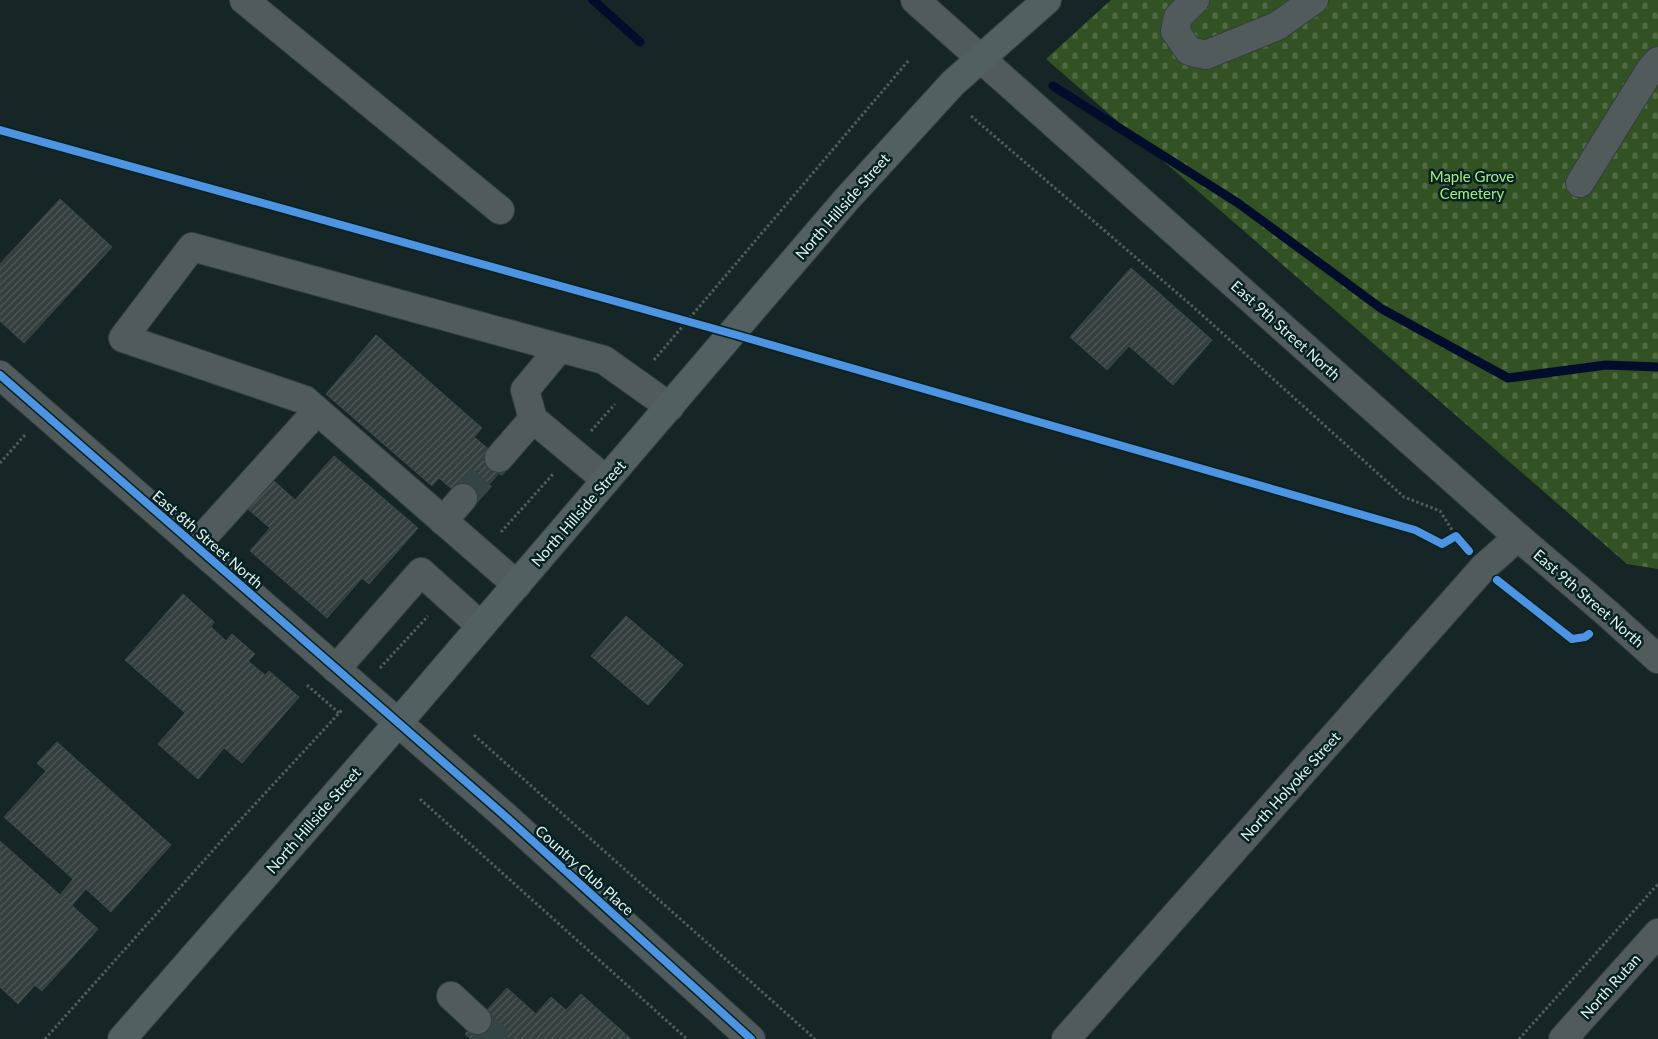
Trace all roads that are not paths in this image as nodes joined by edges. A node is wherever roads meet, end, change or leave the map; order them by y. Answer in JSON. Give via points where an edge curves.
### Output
{"nodes":[{"id":1,"x":244,"y":0,"type":"edge"},
{"id":2,"x":915,"y":0,"type":"edge"},
{"id":3,"x":1047,"y":0,"type":"edge"},
{"id":4,"x":1195,"y":0,"type":"edge"},
{"id":5,"x":1314,"y":0,"type":"edge"},
{"id":6,"x":980,"y":58,"type":"junction"},
{"id":7,"x":1658,"y":61,"type":"edge"},
{"id":8,"x":1580,"y":183,"type":"dead end"},
{"id":9,"x":500,"y":210,"type":"dead end"},
{"id":10,"x":559,"y":349,"type":"junction"},
{"id":11,"x":4,"y":386,"type":"edge"},
{"id":12,"x":670,"y":407,"type":"junction"},
{"id":13,"x":317,"y":412,"type":"junction"},
{"id":14,"x":533,"y":419,"type":"junction"},
{"id":15,"x":499,"y":458,"type":"tunnel mouth"},
{"id":16,"x":606,"y":480,"type":"junction"},
{"id":17,"x":463,"y":498,"type":"tunnel mouth"},
{"id":18,"x":443,"y":521,"type":"junction"},
{"id":19,"x":1518,"y":537,"type":"junction"},
{"id":20,"x":195,"y":546,"type":"junction"},
{"id":21,"x":516,"y":585,"type":"junction"},
{"id":22,"x":481,"y":626,"type":"junction"},
{"id":23,"x":1658,"y":659,"type":"edge"},
{"id":24,"x":336,"y":669,"type":"junction"},
{"id":25,"x":398,"y":723,"type":"junction"},
{"id":26,"x":1658,"y":933,"type":"edge"},
{"id":27,"x":451,"y":996,"type":"dead end"},
{"id":28,"x":477,"y":1020,"type":"tunnel mouth"},
{"id":29,"x":122,"y":1039,"type":"edge"},
{"id":30,"x":751,"y":1039,"type":"edge"},
{"id":31,"x":1066,"y":1039,"type":"edge"},
{"id":32,"x":1563,"y":1039,"type":"edge"}],
"edges":[{"from":1,"to":9,"type":"street"},
{"from":2,"to":6,"type":"street","name":"East 9th Street North"},
{"from":3,"to":6,"type":"main road","name":"North Hillside Street"},
{"from":4,"to":5,"type":"street","via":[[1178,17],[1175,31],[1189,51],[1206,55],[1277,26]]},
{"from":6,"to":12,"type":"main road","name":"North Hillside Street","via":[[846,200]]},
{"from":6,"to":19,"type":"street","name":"East 9th Street North"},
{"from":7,"to":8,"type":"street"},
{"from":10,"to":12,"type":"street","via":[[604,360]]},
{"from":10,"to":13,"type":"street","via":[[192,247],[123,338],[304,400]]},
{"from":10,"to":14,"type":"street","via":[[526,390]]},
{"from":11,"to":20,"type":"street","name":"East 8th Street North"},
{"from":12,"to":16,"type":"main road","name":"North Hillside Street"},
{"from":13,"to":18,"type":"street"},
{"from":13,"to":20,"type":"street"},
{"from":14,"to":15,"type":"street"},
{"from":14,"to":16,"type":"street"},
{"from":16,"to":21,"type":"main road","name":"North Hillside Street"},
{"from":17,"to":18,"type":"street"},
{"from":18,"to":21,"type":"street"},
{"from":19,"to":23,"type":"street","name":"East 9th Street North"},
{"from":19,"to":31,"type":"street","name":"North Holyoke Street","via":[[1484,567]]},
{"from":20,"to":24,"type":"street","name":"East 8th Street North"},
{"from":21,"to":22,"type":"main road","name":"North Hillside Street"},
{"from":22,"to":24,"type":"street","via":[[421,572]]},
{"from":22,"to":25,"type":"main road","name":"North Hillside Street"},
{"from":24,"to":25,"type":"street","name":"East 8th Street North"},
{"from":25,"to":29,"type":"main road","name":"North Hillside Street"},
{"from":25,"to":30,"type":"street","name":"Country Club Place"},
{"from":26,"to":32,"type":"street","name":"North Rutan"},
{"from":27,"to":28,"type":"street"}]}
